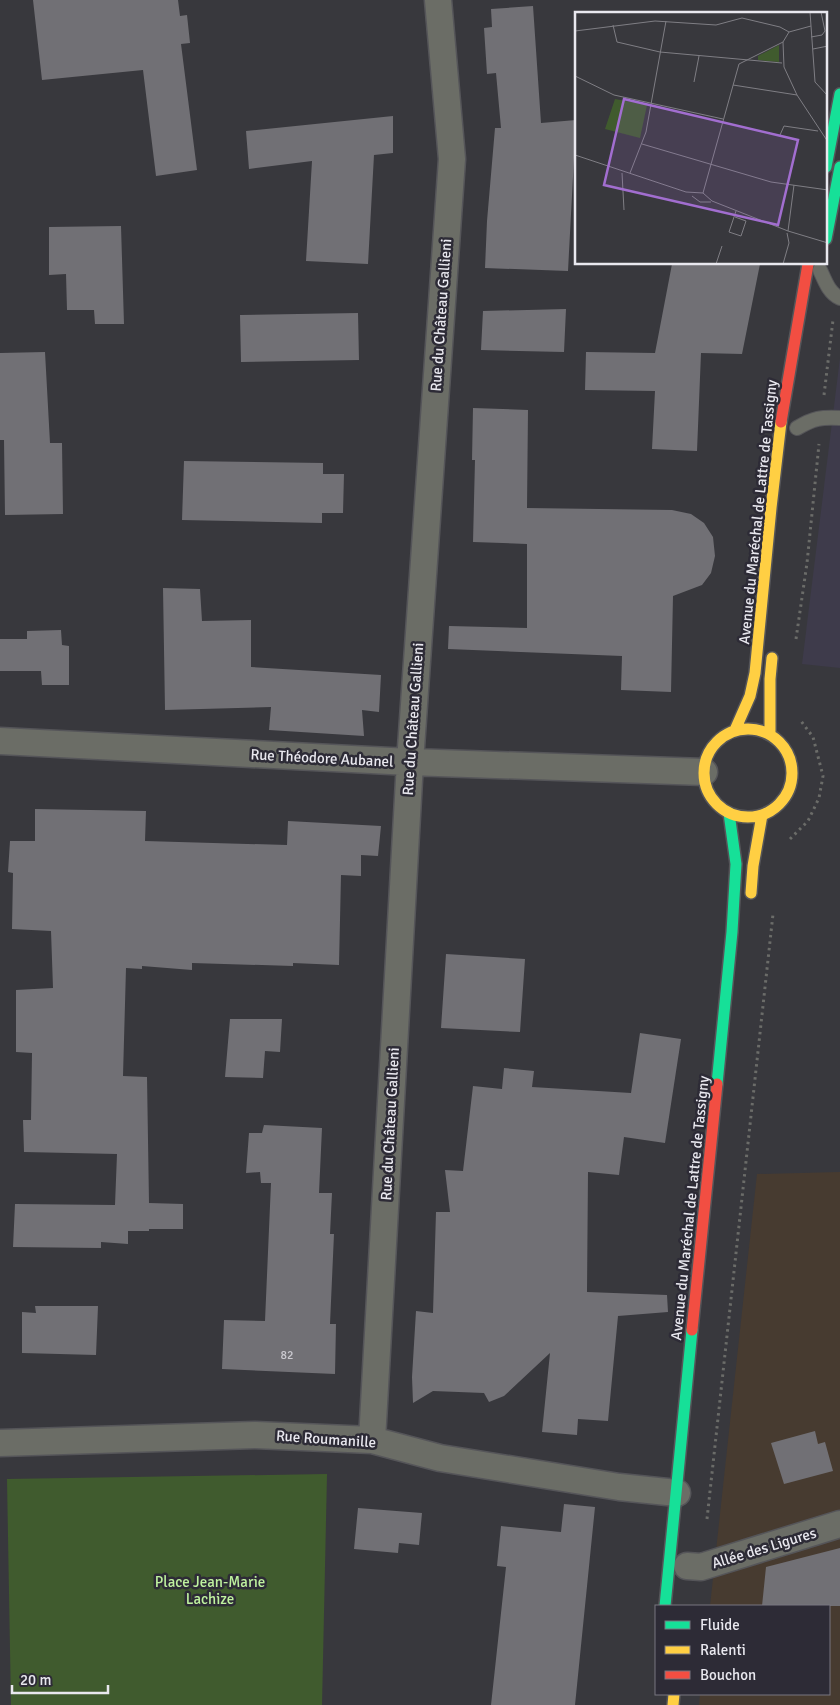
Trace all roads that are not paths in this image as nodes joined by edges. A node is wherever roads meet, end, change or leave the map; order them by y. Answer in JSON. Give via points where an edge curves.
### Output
{"nodes":[{"id":1,"x":438,"y":0,"type":"edge"},
{"id":2,"x":840,"y":94,"type":"edge"},
{"id":3,"x":828,"y":157,"type":"edge"},
{"id":4,"x":840,"y":168,"type":"edge"},
{"id":5,"x":828,"y":229,"type":"edge"},
{"id":6,"x":817,"y":266,"type":"edge"},
{"id":7,"x":817,"y":287,"type":"dead end"},
{"id":8,"x":840,"y":298,"type":"edge"},
{"id":9,"x":840,"y":418,"type":"edge"},
{"id":10,"x":797,"y":428,"type":"dead end"},
{"id":11,"x":773,"y":650,"type":"dead end"},
{"id":12,"x":735,"y":730,"type":"junction"},
{"id":13,"x":770,"y":734,"type":"junction"},
{"id":14,"x":0,"y":741,"type":"edge"},
{"id":15,"x":410,"y":762,"type":"junction"},
{"id":16,"x":704,"y":772,"type":"junction"},
{"id":17,"x":728,"y":813,"type":"junction"},
{"id":18,"x":762,"y":815,"type":"junction"},
{"id":19,"x":750,"y":904,"type":"dead end"},
{"id":20,"x":372,"y":1440,"type":"junction"},
{"id":21,"x":0,"y":1443,"type":"edge"},
{"id":22,"x":677,"y":1493,"type":"junction"},
{"id":23,"x":840,"y":1524,"type":"edge"},
{"id":24,"x":687,"y":1565,"type":"dead end"},
{"id":25,"x":666,"y":1605,"type":"edge"}],
"edges":[{"from":1,"to":15,"type":"street","name":"Rue du Château Gallieni","via":[[452,159]]},
{"from":2,"to":3,"type":"main road"},
{"from":4,"to":5,"type":"main road"},
{"from":6,"to":7,"type":"main road"},
{"from":6,"to":8,"type":"lane","via":[[826,285]]},
{"from":6,"to":12,"type":"main road","name":"Avenue du Maréchal de Lattre de Tassigny","via":[[791,355],[780,424],[756,673]]},
{"from":9,"to":10,"type":"lane","via":[[816,418]]},
{"from":11,"to":13,"type":"main road","name":"Avenue du Maréchal de Lattre de Tassigny"},
{"from":12,"to":13,"type":"main road","via":[[746,728]]},
{"from":12,"to":16,"type":"main road","via":[[719,739],[708,754]]},
{"from":13,"to":18,"type":"main road","via":[[783,745],[790,760],[792,777],[788,793],[777,807]]},
{"from":14,"to":15,"type":"street","name":"Rue Théodore Aubanel"},
{"from":15,"to":16,"type":"street","name":"Rue Théodore Aubanel"},
{"from":15,"to":20,"type":"street","name":"Rue du Château Gallieni"},
{"from":16,"to":17,"type":"main road","via":[[706,789],[715,803]]},
{"from":17,"to":18,"type":"main road","via":[[745,817]]},
{"from":17,"to":22,"type":"main road","name":"Avenue du Maréchal de Lattre de Tassigny","via":[[736,864],[732,932]]},
{"from":18,"to":19,"type":"main road"},
{"from":20,"to":21,"type":"street","name":"Rue Roumanille","via":[[255,1435]]},
{"from":20,"to":22,"type":"street","name":"Rue Roumanille","via":[[440,1458],[619,1487]]},
{"from":22,"to":25,"type":"main road","name":"Avenue du Maréchal de Lattre de Tassigny"},
{"from":23,"to":24,"type":"street","name":"Allée des Ligures","via":[[701,1567]]}]}
